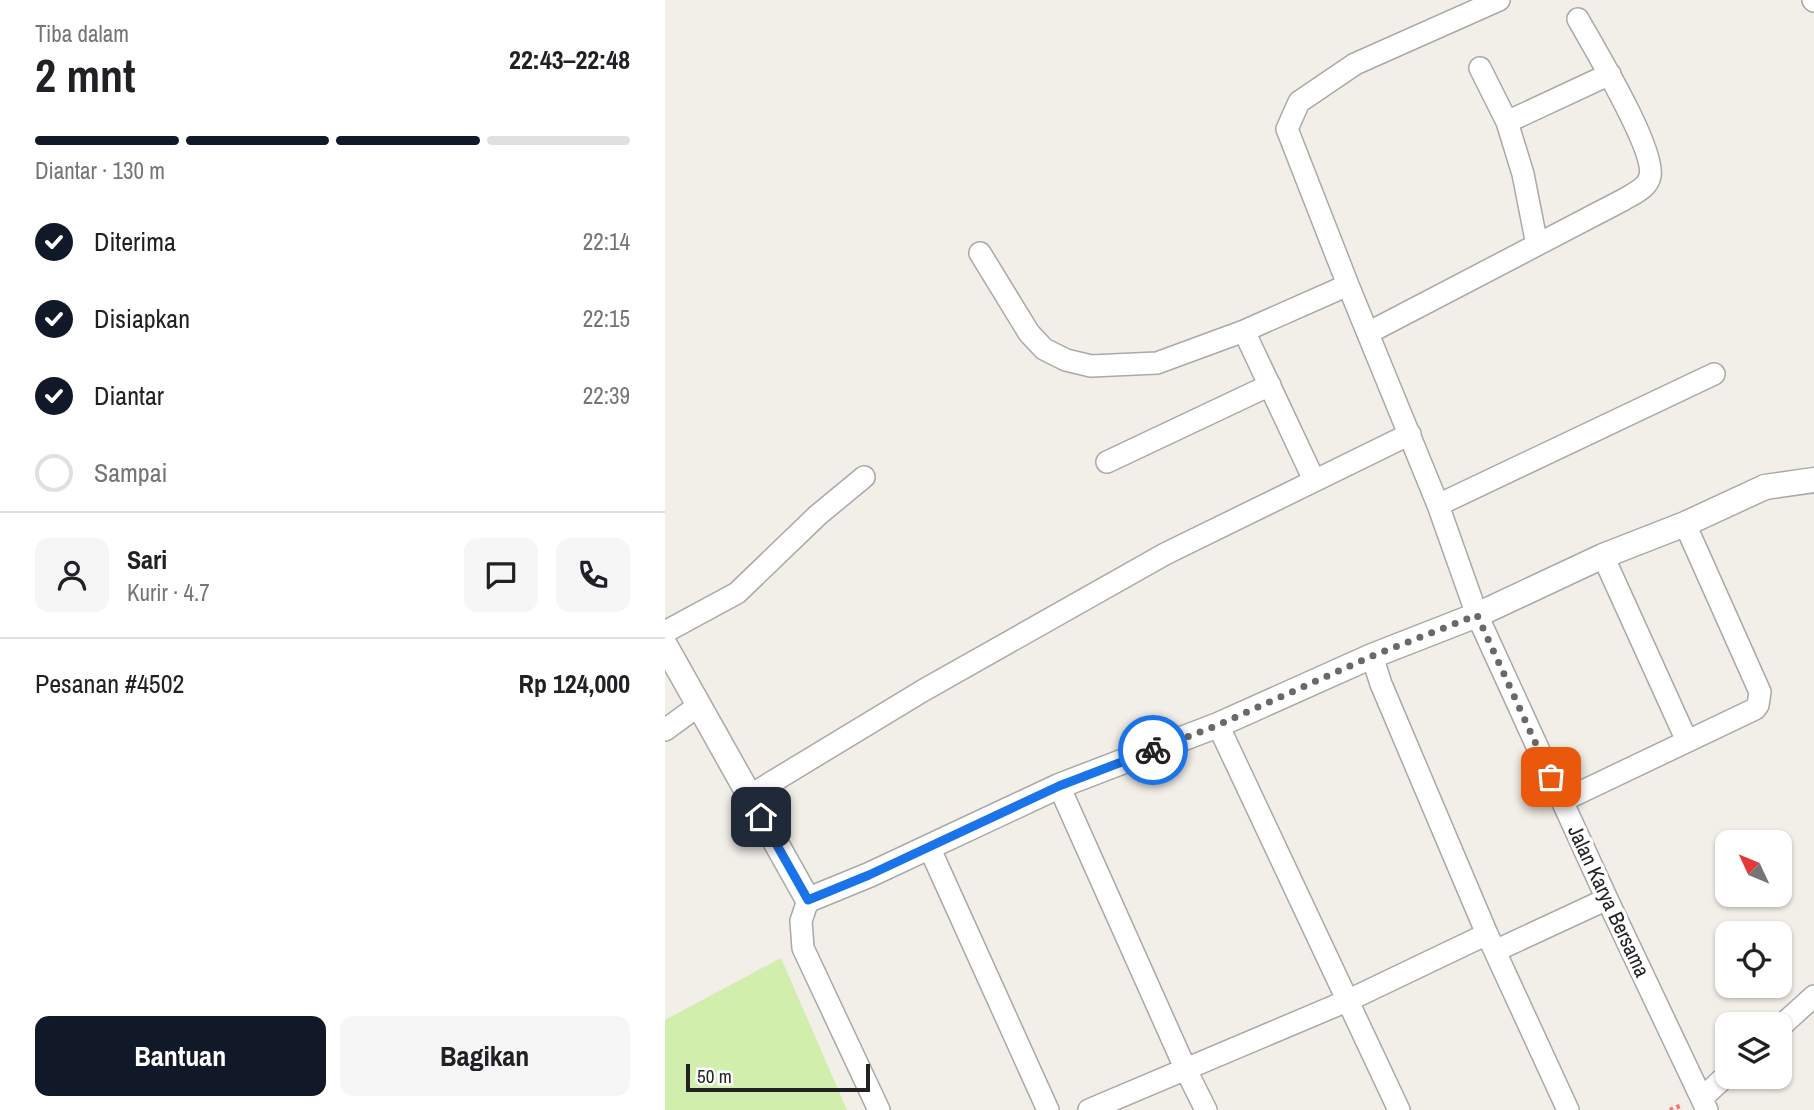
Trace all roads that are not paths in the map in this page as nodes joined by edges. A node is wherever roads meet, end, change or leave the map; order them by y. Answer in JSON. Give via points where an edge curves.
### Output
{"nodes":[{"id":1,"x":1499,"y":0,"type":"edge"},
{"id":2,"x":1578,"y":19,"type":"dead end"},
{"id":3,"x":1480,"y":68,"type":"dead end"},
{"id":4,"x":1610,"y":74,"type":"junction"},
{"id":5,"x":1507,"y":122,"type":"junction"},
{"id":6,"x":1537,"y":245,"type":"junction"},
{"id":7,"x":980,"y":253,"type":"dead end"},
{"id":8,"x":1348,"y":285,"type":"junction"},
{"id":9,"x":1244,"y":331,"type":"junction"},
{"id":10,"x":1369,"y":333,"type":"junction"},
{"id":11,"x":1714,"y":374,"type":"dead end"},
{"id":12,"x":1270,"y":385,"type":"junction"},
{"id":13,"x":1410,"y":434,"type":"junction"},
{"id":14,"x":1107,"y":462,"type":"dead end"},
{"id":15,"x":864,"y":477,"type":"dead end"},
{"id":16,"x":1314,"y":480,"type":"junction"},
{"id":17,"x":1814,"y":480,"type":"edge"},
{"id":18,"x":1438,"y":505,"type":"junction"},
{"id":19,"x":1685,"y":524,"type":"junction"},
{"id":20,"x":1603,"y":556,"type":"junction"},
{"id":21,"x":1477,"y":615,"type":"junction"},
{"id":22,"x":665,"y":632,"type":"edge"},
{"id":23,"x":665,"y":645,"type":"edge"},
{"id":24,"x":1372,"y":656,"type":"junction"},
{"id":25,"x":698,"y":706,"type":"junction"},
{"id":26,"x":1218,"y":725,"type":"junction"},
{"id":27,"x":665,"y":730,"type":"edge"},
{"id":28,"x":1686,"y":741,"type":"junction"},
{"id":29,"x":1059,"y":786,"type":"junction"},
{"id":30,"x":749,"y":796,"type":"junction"},
{"id":31,"x":1562,"y":801,"type":"junction"},
{"id":32,"x":929,"y":847,"type":"junction"},
{"id":33,"x":1607,"y":899,"type":"junction"},
{"id":34,"x":808,"y":900,"type":"junction"},
{"id":35,"x":1491,"y":943,"type":"junction"},
{"id":36,"x":1814,"y":996,"type":"edge"},
{"id":37,"x":1349,"y":1000,"type":"junction"},
{"id":38,"x":1792,"y":1016,"type":"edge"},
{"id":39,"x":1186,"y":1070,"type":"junction"},
{"id":40,"x":1716,"y":1089,"type":"edge"},
{"id":41,"x":1704,"y":1104,"type":"edge"},
{"id":42,"x":879,"y":1110,"type":"edge"},
{"id":43,"x":1048,"y":1110,"type":"edge"},
{"id":44,"x":1089,"y":1110,"type":"edge"},
{"id":45,"x":1206,"y":1110,"type":"edge"},
{"id":46,"x":1399,"y":1110,"type":"edge"},
{"id":47,"x":1568,"y":1110,"type":"edge"}],
"edges":[{"from":1,"to":8,"type":"street","name":"Jalan Karya Bersama","via":[[1355,64],[1299,102],[1293,113],[1287,129]]},
{"from":2,"to":4,"type":"street"},
{"from":3,"to":5,"type":"street"},
{"from":4,"to":5,"type":"street"},
{"from":4,"to":6,"type":"street","via":[[1645,149],[1650,180],[1623,200]]},
{"from":5,"to":6,"type":"street"},
{"from":6,"to":10,"type":"street"},
{"from":7,"to":9,"type":"street","via":[[1029,333],[1066,360],[1091,366],[1157,363]]},
{"from":8,"to":9,"type":"street"},
{"from":8,"to":10,"type":"street","name":"Jalan Karya Bersama"},
{"from":9,"to":12,"type":"street"},
{"from":10,"to":13,"type":"street","name":"Jalan Karya Bersama"},
{"from":11,"to":18,"type":"street"},
{"from":12,"to":14,"type":"street"},
{"from":12,"to":16,"type":"street"},
{"from":13,"to":16,"type":"street"},
{"from":13,"to":18,"type":"street","name":"Jalan Karya Bersama"},
{"from":15,"to":22,"type":"street","via":[[737,593]]},
{"from":16,"to":30,"type":"street","via":[[1141,568],[924,690]]},
{"from":17,"to":19,"type":"street","via":[[1765,487]]},
{"from":18,"to":21,"type":"street","name":"Jalan Karya Bersama"},
{"from":19,"to":20,"type":"street"},
{"from":19,"to":28,"type":"street","via":[[1760,692],[1755,709]]},
{"from":20,"to":21,"type":"street"},
{"from":20,"to":28,"type":"street"},
{"from":21,"to":24,"type":"street"},
{"from":21,"to":31,"type":"street","name":"Jalan Karya Bersama"},
{"from":23,"to":25,"type":"street"},
{"from":24,"to":26,"type":"street"},
{"from":24,"to":35,"type":"street"},
{"from":25,"to":27,"type":"street"},
{"from":25,"to":30,"type":"street"},
{"from":26,"to":29,"type":"street"},
{"from":26,"to":37,"type":"street"},
{"from":28,"to":31,"type":"street"},
{"from":29,"to":32,"type":"street"},
{"from":29,"to":39,"type":"street"},
{"from":30,"to":34,"type":"street"},
{"from":31,"to":33,"type":"street","name":"Jalan Karya Bersama"},
{"from":32,"to":34,"type":"street"},
{"from":32,"to":43,"type":"street"},
{"from":33,"to":35,"type":"street"},
{"from":33,"to":41,"type":"street","name":"Jalan Karya Bersama"},
{"from":34,"to":42,"type":"street","via":[[801,921],[803,948]]},
{"from":35,"to":37,"type":"street"},
{"from":35,"to":47,"type":"street"},
{"from":36,"to":38,"type":"street"},
{"from":37,"to":39,"type":"street"},
{"from":37,"to":46,"type":"street"},
{"from":39,"to":44,"type":"street"},
{"from":39,"to":45,"type":"street"},
{"from":40,"to":41,"type":"street"}]}
